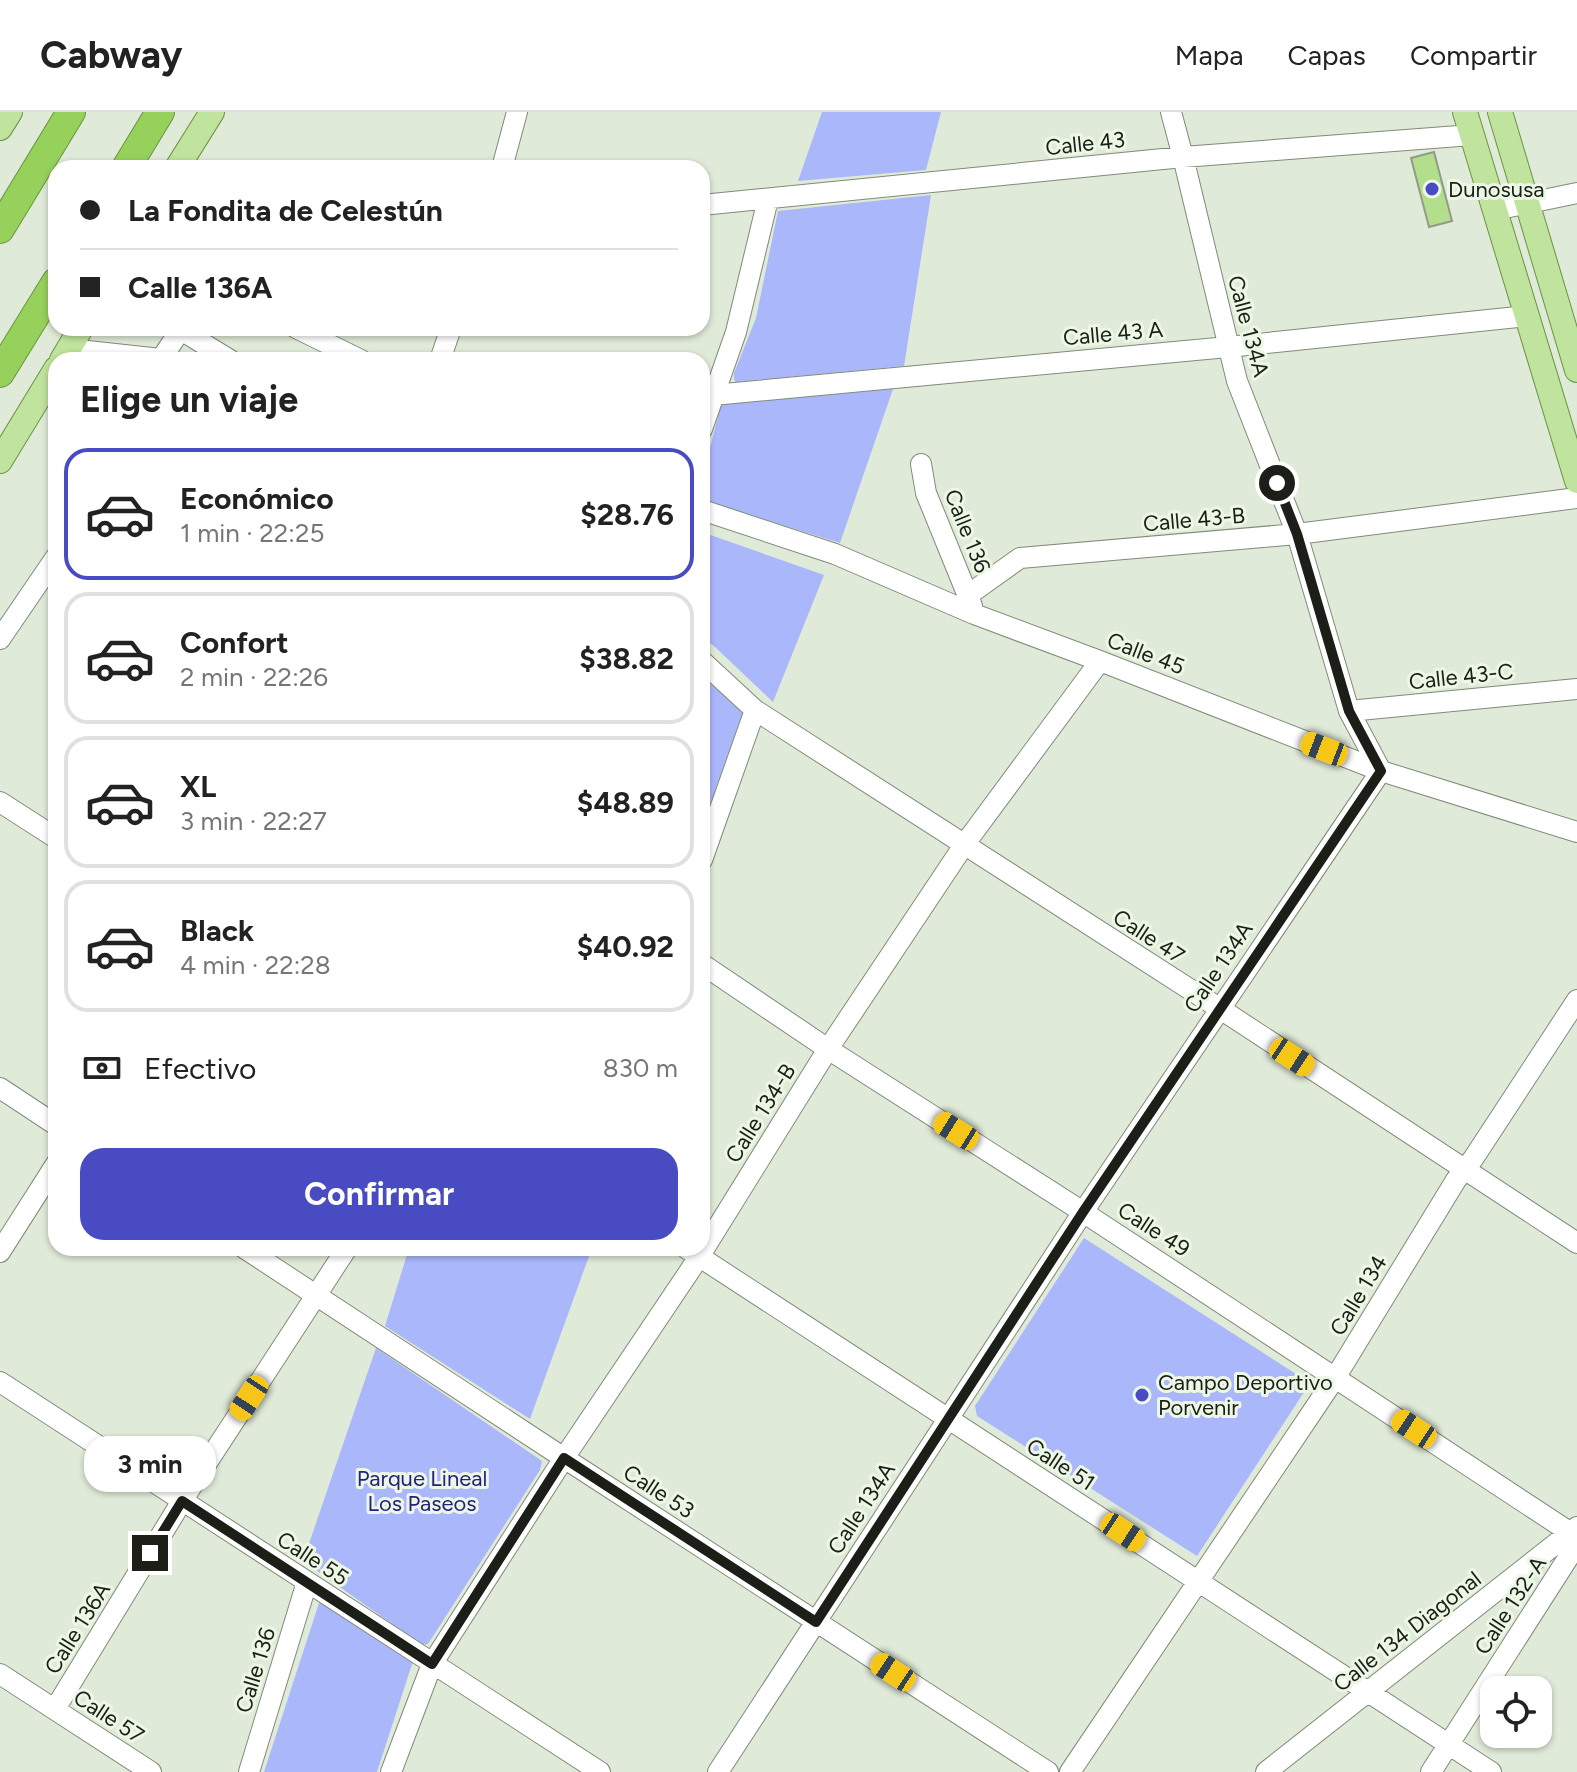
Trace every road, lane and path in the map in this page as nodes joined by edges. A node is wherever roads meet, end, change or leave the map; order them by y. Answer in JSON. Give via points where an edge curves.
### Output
{"nodes":[{"id":1,"x":10,"y":112,"type":"edge"},
{"id":2,"x":71,"y":112,"type":"edge"},
{"id":3,"x":160,"y":112,"type":"edge"},
{"id":4,"x":212,"y":112,"type":"edge"},
{"id":5,"x":517,"y":112,"type":"edge"},
{"id":6,"x":1171,"y":112,"type":"edge"},
{"id":7,"x":1500,"y":112,"type":"edge"},
{"id":8,"x":1469,"y":123,"type":"edge"},
{"id":9,"x":0,"y":128,"type":"edge"},
{"id":10,"x":1183,"y":157,"type":"junction"},
{"id":11,"x":131,"y":160,"type":"edge"},
{"id":12,"x":182,"y":160,"type":"edge"},
{"id":13,"x":504,"y":160,"type":"edge"},
{"id":14,"x":1577,"y":193,"type":"edge"},
{"id":15,"x":768,"y":199,"type":"junction"},
{"id":16,"x":710,"y":204,"type":"edge"},
{"id":17,"x":1527,"y":205,"type":"junction"},
{"id":18,"x":1495,"y":210,"type":"junction"},
{"id":19,"x":0,"y":229,"type":"edge"},
{"id":20,"x":48,"y":295,"type":"edge"},
{"id":21,"x":1527,"y":316,"type":"junction"},
{"id":22,"x":192,"y":336,"type":"edge"},
{"id":23,"x":312,"y":336,"type":"edge"},
{"id":24,"x":1228,"y":347,"type":"junction"},
{"id":25,"x":217,"y":352,"type":"edge"},
{"id":26,"x":345,"y":352,"type":"edge"},
{"id":27,"x":1577,"y":370,"type":"edge"},
{"id":28,"x":0,"y":373,"type":"edge"},
{"id":29,"x":48,"y":385,"type":"edge"},
{"id":30,"x":710,"y":390,"type":"edge"},
{"id":31,"x":710,"y":395,"type":"edge"},
{"id":32,"x":0,"y":461,"type":"edge"},
{"id":33,"x":921,"y":464,"type":"dead end"},
{"id":34,"x":1577,"y":481,"type":"edge"},
{"id":35,"x":1577,"y":498,"type":"edge"},
{"id":36,"x":710,"y":513,"type":"edge"},
{"id":37,"x":1297,"y":534,"type":"junction"},
{"id":38,"x":48,"y":568,"type":"edge"},
{"id":39,"x":971,"y":604,"type":"junction"},
{"id":40,"x":3,"y":629,"type":"edge"},
{"id":41,"x":1100,"y":661,"type":"junction"},
{"id":42,"x":710,"y":668,"type":"edge"},
{"id":43,"x":1577,"y":689,"type":"edge"},
{"id":44,"x":755,"y":710,"type":"junction"},
{"id":45,"x":1349,"y":711,"type":"junction"},
{"id":46,"x":1381,"y":771,"type":"junction"},
{"id":47,"x":0,"y":802,"type":"edge"},
{"id":48,"x":1577,"y":832,"type":"edge"},
{"id":49,"x":48,"y":833,"type":"edge"},
{"id":50,"x":710,"y":837,"type":"edge"},
{"id":51,"x":964,"y":845,"type":"junction"},
{"id":52,"x":710,"y":969,"type":"edge"},
{"id":53,"x":1577,"y":1000,"type":"edge"},
{"id":54,"x":1219,"y":1008,"type":"junction"},
{"id":55,"x":828,"y":1049,"type":"junction"},
{"id":56,"x":0,"y":1088,"type":"edge"},
{"id":57,"x":48,"y":1120,"type":"edge"},
{"id":58,"x":1465,"y":1170,"type":"junction"},
{"id":59,"x":48,"y":1177,"type":"edge"},
{"id":60,"x":1083,"y":1212,"type":"junction"},
{"id":61,"x":710,"y":1225,"type":"edge"},
{"id":62,"x":1577,"y":1243,"type":"edge"},
{"id":63,"x":0,"y":1252,"type":"edge"},
{"id":64,"x":256,"y":1256,"type":"edge"},
{"id":65,"x":342,"y":1256,"type":"edge"},
{"id":66,"x":690,"y":1256,"type":"edge"},
{"id":67,"x":698,"y":1256,"type":"edge"},
{"id":68,"x":316,"y":1295,"type":"junction"},
{"id":69,"x":1335,"y":1378,"type":"junction"},
{"id":70,"x":0,"y":1382,"type":"edge"},
{"id":71,"x":947,"y":1418,"type":"junction"},
{"id":72,"x":564,"y":1458,"type":"junction"},
{"id":73,"x":182,"y":1501,"type":"junction"},
{"id":74,"x":1575,"y":1535,"type":"edge"},
{"id":75,"x":1198,"y":1581,"type":"junction"},
{"id":76,"x":307,"y":1582,"type":"junction"},
{"id":77,"x":816,"y":1622,"type":"junction"},
{"id":78,"x":432,"y":1664,"type":"junction"},
{"id":79,"x":0,"y":1674,"type":"edge"},
{"id":80,"x":1369,"y":1692,"type":"junction"},
{"id":81,"x":55,"y":1709,"type":"junction"},
{"id":82,"x":1449,"y":1745,"type":"junction"},
{"id":83,"x":151,"y":1772,"type":"edge"},
{"id":84,"x":249,"y":1772,"type":"edge"},
{"id":85,"x":391,"y":1772,"type":"edge"},
{"id":86,"x":600,"y":1772,"type":"edge"},
{"id":87,"x":718,"y":1772,"type":"edge"},
{"id":88,"x":1048,"y":1772,"type":"edge"},
{"id":89,"x":1070,"y":1772,"type":"edge"},
{"id":90,"x":1266,"y":1772,"type":"edge"},
{"id":91,"x":1431,"y":1772,"type":"edge"},
{"id":92,"x":1491,"y":1772,"type":"edge"}],
"edges":[{"from":1,"to":9,"type":"main road"},
{"from":2,"to":19,"type":"highway"},
{"from":3,"to":11,"type":"highway"},
{"from":4,"to":12,"type":"main road"},
{"from":5,"to":13,"type":"street"},
{"from":6,"to":10,"type":"street","name":"Calle 134A"},
{"from":7,"to":17,"type":"main road"},
{"from":8,"to":10,"type":"street","name":"Calle 43"},
{"from":8,"to":18,"type":"main road"},
{"from":10,"to":15,"type":"street","name":"Calle 43"},
{"from":10,"to":24,"type":"street","name":"Calle 134A"},
{"from":14,"to":17,"type":"street"},
{"from":15,"to":16,"type":"street","name":"Calle 43"},
{"from":15,"to":30,"type":"street","via":[[736,332]]},
{"from":17,"to":18,"type":"street"},
{"from":17,"to":27,"type":"main road"},
{"from":18,"to":21,"type":"main road"},
{"from":20,"to":28,"type":"highway"},
{"from":21,"to":24,"type":"street","name":"Calle 43 A"},
{"from":21,"to":34,"type":"main road"},
{"from":22,"to":25,"type":"street"},
{"from":23,"to":26,"type":"street"},
{"from":24,"to":31,"type":"street","name":"Calle 43 A"},
{"from":24,"to":37,"type":"street","name":"Calle 134A"},
{"from":29,"to":32,"type":"main road"},
{"from":33,"to":39,"type":"street","name":"Calle 136","via":[[926,493]]},
{"from":35,"to":37,"type":"street","name":"Calle 43-B"},
{"from":36,"to":39,"type":"street","name":"Calle 45"},
{"from":37,"to":39,"type":"street","name":"Calle 43-B","via":[[1020,558]]},
{"from":37,"to":45,"type":"street","name":"Calle 134A"},
{"from":38,"to":40,"type":"street"},
{"from":39,"to":41,"type":"street","name":"Calle 45"},
{"from":41,"to":46,"type":"street","name":"Calle 45"},
{"from":41,"to":51,"type":"street","name":"Calle 134-B"},
{"from":42,"to":44,"type":"street","name":"Calle 47"},
{"from":43,"to":45,"type":"street","name":"Calle 43-C"},
{"from":44,"to":50,"type":"street"},
{"from":44,"to":51,"type":"street","name":"Calle 47"},
{"from":45,"to":46,"type":"street","name":"Calle 134A"},
{"from":46,"to":48,"type":"street","name":"Calle 45"},
{"from":46,"to":54,"type":"street","name":"Calle 134A"},
{"from":47,"to":49,"type":"street"},
{"from":51,"to":54,"type":"street","name":"Calle 47"},
{"from":51,"to":55,"type":"street","name":"Calle 134-B"},
{"from":52,"to":55,"type":"street","name":"Calle 49"},
{"from":53,"to":58,"type":"street","name":"Calle 134"},
{"from":54,"to":58,"type":"street","name":"Calle 47"},
{"from":54,"to":60,"type":"street","name":"Calle 134A"},
{"from":55,"to":60,"type":"street","name":"Calle 49"},
{"from":55,"to":61,"type":"street","name":"Calle 134-B"},
{"from":56,"to":57,"type":"street"},
{"from":58,"to":62,"type":"street","name":"Calle 47"},
{"from":58,"to":69,"type":"street","name":"Calle 134"},
{"from":59,"to":63,"type":"street"},
{"from":60,"to":69,"type":"street","name":"Calle 49"},
{"from":60,"to":71,"type":"street","name":"Calle 134A"},
{"from":64,"to":68,"type":"street","name":"Calle 53"},
{"from":65,"to":68,"type":"street","name":"Calle 136A"},
{"from":66,"to":72,"type":"street","name":"Calle 134-B"},
{"from":67,"to":71,"type":"street","name":"Calle 51"},
{"from":68,"to":72,"type":"street","name":"Calle 53"},
{"from":68,"to":73,"type":"street","name":"Calle 136A"},
{"from":69,"to":74,"type":"street","name":"Calle 49"},
{"from":69,"to":75,"type":"street","name":"Calle 134"},
{"from":70,"to":73,"type":"street","name":"Calle 55"},
{"from":71,"to":75,"type":"street","name":"Calle 51"},
{"from":71,"to":77,"type":"street","name":"Calle 134A"},
{"from":72,"to":77,"type":"street","name":"Calle 53"},
{"from":72,"to":78,"type":"street","name":"Calle 134-B"},
{"from":73,"to":76,"type":"street","name":"Calle 55"},
{"from":73,"to":81,"type":"street","name":"Calle 136A"},
{"from":74,"to":80,"type":"street","name":"Calle 134 Diagonal"},
{"from":74,"to":82,"type":"street","name":"Calle 132-A"},
{"from":75,"to":80,"type":"street","name":"Calle 51"},
{"from":75,"to":89,"type":"street","name":"Calle 134"},
{"from":76,"to":78,"type":"street","name":"Calle 55"},
{"from":76,"to":84,"type":"street","name":"Calle 136"},
{"from":77,"to":87,"type":"street","name":"Calle 134A"},
{"from":77,"to":88,"type":"street","name":"Calle 53"},
{"from":78,"to":85,"type":"street","name":"Calle 134-B"},
{"from":78,"to":86,"type":"street","name":"Calle 55"},
{"from":79,"to":81,"type":"street","name":"Calle 57"},
{"from":80,"to":82,"type":"street","name":"Calle 51"},
{"from":80,"to":90,"type":"street","name":"Calle 134 Diagonal"},
{"from":81,"to":83,"type":"street","name":"Calle 57"},
{"from":82,"to":91,"type":"street","name":"Calle 132-A"},
{"from":82,"to":92,"type":"street","name":"Calle 51"}]}
